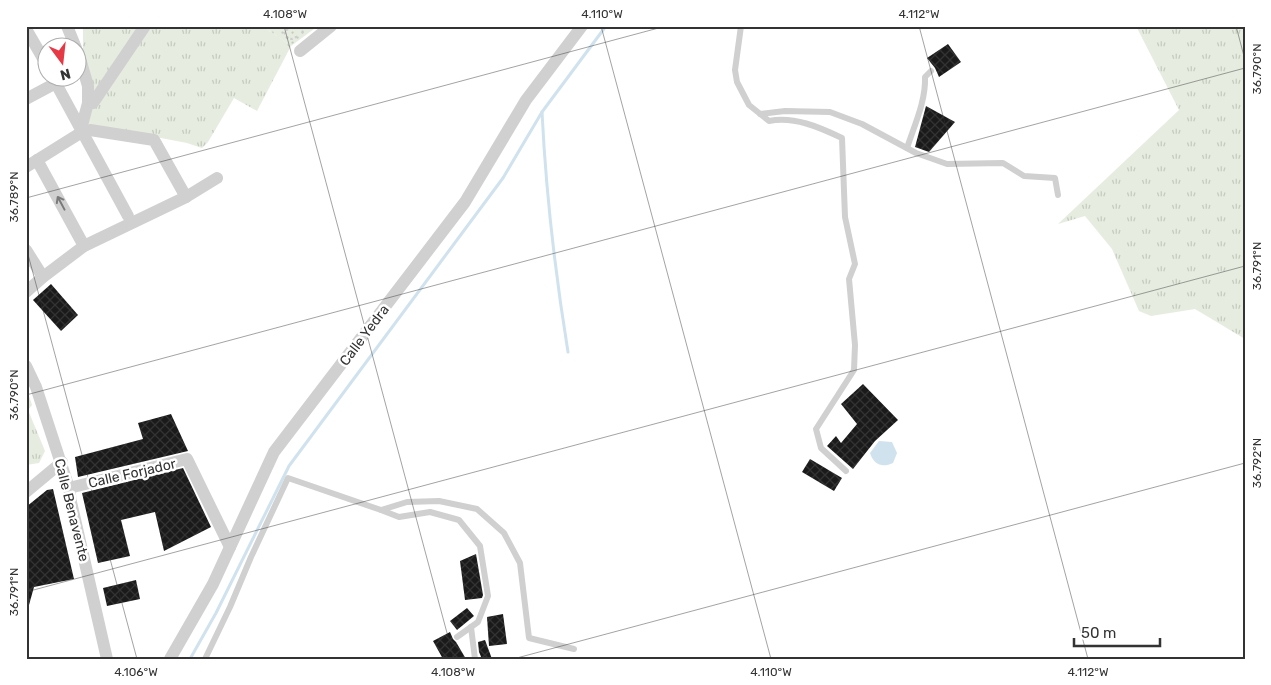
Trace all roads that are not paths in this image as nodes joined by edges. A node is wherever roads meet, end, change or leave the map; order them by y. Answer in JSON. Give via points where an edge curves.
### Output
{"nodes":[{"id":1,"x":66,"y":26,"type":"edge"},
{"id":2,"x":145,"y":26,"type":"edge"},
{"id":3,"x":331,"y":26,"type":"edge"},
{"id":4,"x":582,"y":26,"type":"edge"},
{"id":5,"x":741,"y":26,"type":"edge"},
{"id":6,"x":26,"y":29,"type":"edge"},
{"id":7,"x":71,"y":38,"type":"edge"},
{"id":8,"x":38,"y":50,"type":"edge"},
{"id":9,"x":300,"y":51,"type":"dead end"},
{"id":10,"x":931,"y":71,"type":"dead end"},
{"id":11,"x":42,"y":88,"type":"edge"},
{"id":12,"x":58,"y":88,"type":"edge"},
{"id":13,"x":88,"y":88,"type":"edge"},
{"id":14,"x":26,"y":99,"type":"edge"},
{"id":15,"x":93,"y":104,"type":"dead end"},
{"id":16,"x":760,"y":114,"type":"junction"},
{"id":17,"x":81,"y":131,"type":"junction"},
{"id":18,"x":907,"y":148,"type":"junction"},
{"id":19,"x":32,"y":164,"type":"edge"},
{"id":20,"x":217,"y":178,"type":"dead end"},
{"id":21,"x":1058,"y":195,"type":"dead end"},
{"id":22,"x":186,"y":197,"type":"junction"},
{"id":23,"x":128,"y":216,"type":"dead end"},
{"id":24,"x":84,"y":246,"type":"junction"},
{"id":25,"x":26,"y":250,"type":"edge"},
{"id":26,"x":42,"y":277,"type":"junction"},
{"id":27,"x":26,"y":292,"type":"edge"},
{"id":28,"x":26,"y":366,"type":"edge"},
{"id":29,"x":62,"y":462,"type":"junction"},
{"id":30,"x":846,"y":471,"type":"dead end"},
{"id":31,"x":69,"y":488,"type":"junction"},
{"id":32,"x":26,"y":492,"type":"edge"},
{"id":33,"x":381,"y":510,"type":"junction"},
{"id":34,"x":230,"y":547,"type":"junction"},
{"id":35,"x":471,"y":628,"type":"junction"},
{"id":36,"x":457,"y":637,"type":"dead end"},
{"id":37,"x":574,"y":649,"type":"dead end"},
{"id":38,"x":108,"y":659,"type":"edge"},
{"id":39,"x":170,"y":659,"type":"edge"},
{"id":40,"x":205,"y":659,"type":"edge"},
{"id":41,"x":475,"y":659,"type":"edge"}],
"edges":[{"from":1,"to":7,"type":"street"},
{"from":2,"to":15,"type":"street"},
{"from":3,"to":9,"type":"street"},
{"from":4,"to":34,"type":"street","name":"Calle Yedra","via":[[526,100],[466,202],[274,452]]},
{"from":5,"to":16,"type":"lane","via":[[736,82],[749,105]]},
{"from":6,"to":8,"type":"street"},
{"from":10,"to":18,"type":"lane","via":[[924,78],[925,85]]},
{"from":11,"to":14,"type":"street"},
{"from":12,"to":17,"type":"street"},
{"from":13,"to":17,"type":"street"},
{"from":16,"to":18,"type":"lane","via":[[830,112],[862,124]]},
{"from":16,"to":30,"type":"lane","via":[[769,121],[779,119],[813,125],[842,138],[845,217],[855,264],[849,280],[854,370],[816,428],[821,448]]},
{"from":17,"to":19,"type":"street"},
{"from":17,"to":22,"type":"street","via":[[154,140]]},
{"from":17,"to":23,"type":"street"},
{"from":18,"to":21,"type":"lane","via":[[947,164],[1003,163],[1024,176],[1055,178]]},
{"from":24,"to":19,"type":"street","one_way":true},
{"from":20,"to":22,"type":"street"},
{"from":22,"to":24,"type":"street"},
{"from":24,"to":26,"type":"street"},
{"from":25,"to":26,"type":"street"},
{"from":26,"to":27,"type":"street"},
{"from":28,"to":29,"type":"street","name":"Calle Benavente"},
{"from":29,"to":31,"type":"street","name":"Calle Benavente"},
{"from":29,"to":32,"type":"street"},
{"from":31,"to":34,"type":"street","name":"Calle Forjador","via":[[187,459]]},
{"from":31,"to":38,"type":"street","name":"Calle Benavente"},
{"from":33,"to":35,"type":"lane","via":[[400,517],[430,512],[459,520],[480,546],[488,596],[478,622]]},
{"from":33,"to":37,"type":"lane","via":[[407,502],[440,501],[477,509],[504,533],[520,562],[529,638]]},
{"from":33,"to":40,"type":"lane","via":[[288,478]]},
{"from":34,"to":39,"type":"street","name":"Calle Yedra"},
{"from":35,"to":36,"type":"lane"},
{"from":35,"to":41,"type":"lane"}]}
